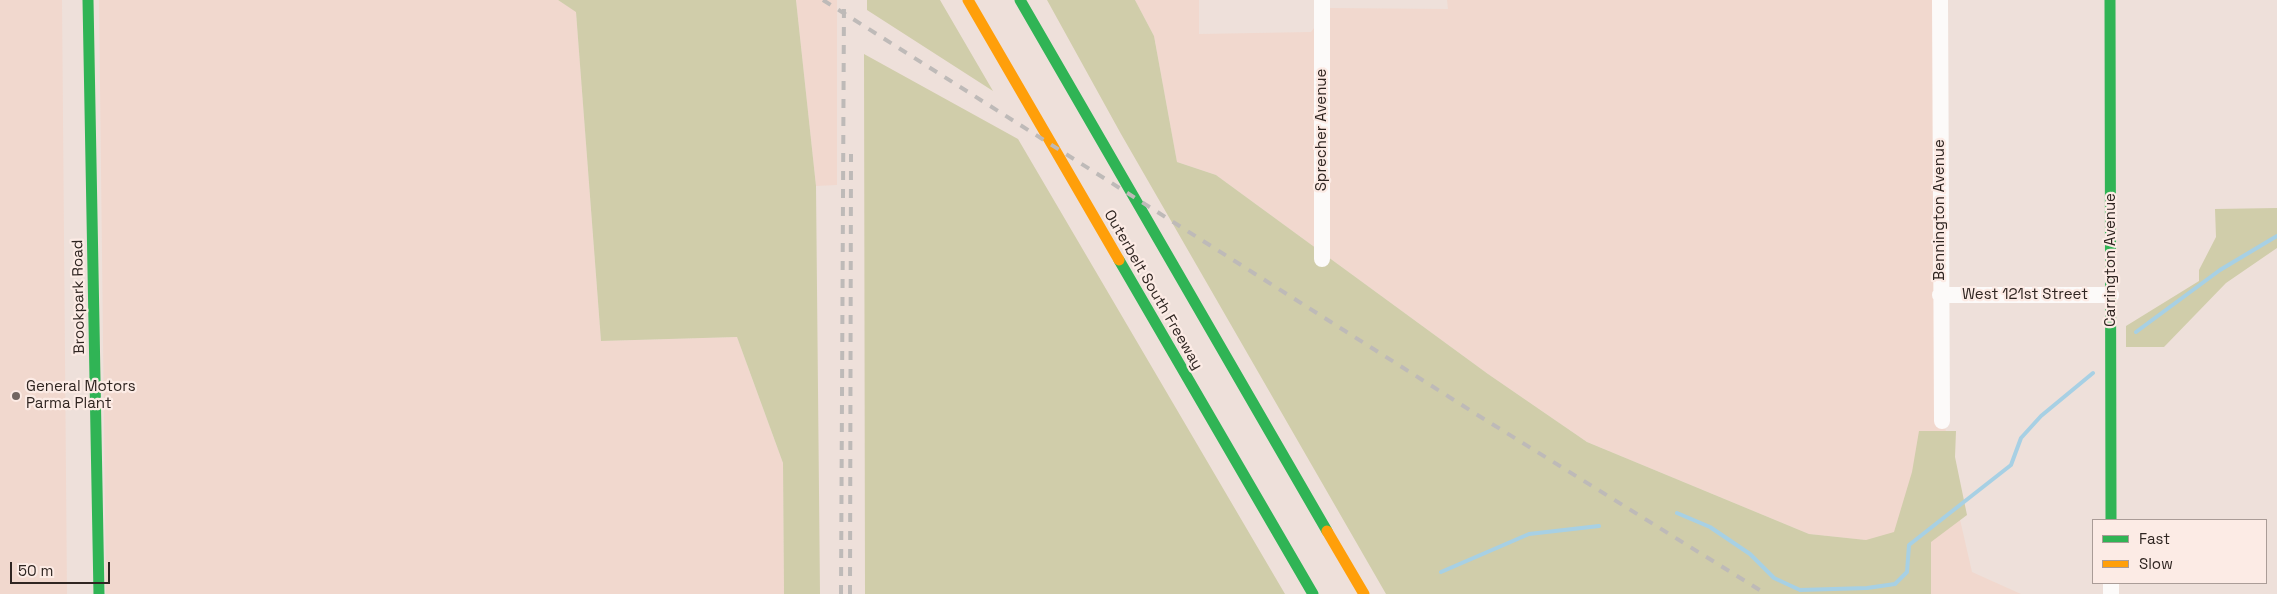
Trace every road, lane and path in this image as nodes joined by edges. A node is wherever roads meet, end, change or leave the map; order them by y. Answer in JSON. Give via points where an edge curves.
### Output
{"nodes":[{"id":1,"x":88,"y":0,"type":"edge"},
{"id":2,"x":968,"y":0,"type":"edge"},
{"id":3,"x":1020,"y":0,"type":"edge"},
{"id":4,"x":1322,"y":0,"type":"edge"},
{"id":5,"x":1940,"y":0,"type":"edge"},
{"id":6,"x":2110,"y":0,"type":"edge"},
{"id":7,"x":1322,"y":259,"type":"dead end"},
{"id":8,"x":1940,"y":295,"type":"junction"},
{"id":9,"x":2111,"y":295,"type":"junction"},
{"id":10,"x":1942,"y":421,"type":"dead end"},
{"id":11,"x":2111,"y":519,"type":"edge"},
{"id":12,"x":99,"y":594,"type":"edge"},
{"id":13,"x":1313,"y":594,"type":"edge"},
{"id":14,"x":1364,"y":594,"type":"edge"}],
"edges":[{"from":1,"to":12,"type":"main road","name":"Brookpark Road"},
{"from":2,"to":13,"type":"main road","name":"Outerbelt South Freeway"},
{"from":3,"to":14,"type":"main road","name":"Outerbelt South Freeway"},
{"from":4,"to":7,"type":"street","name":"Sprecher Avenue"},
{"from":5,"to":8,"type":"street","name":"Bennington Avenue"},
{"from":6,"to":9,"type":"main road","name":"Carrington Avenue"},
{"from":8,"to":9,"type":"street","name":"West 121st Street"},
{"from":8,"to":10,"type":"street","name":"Bennington Avenue"},
{"from":9,"to":11,"type":"main road","name":"Carrington Avenue"}]}
